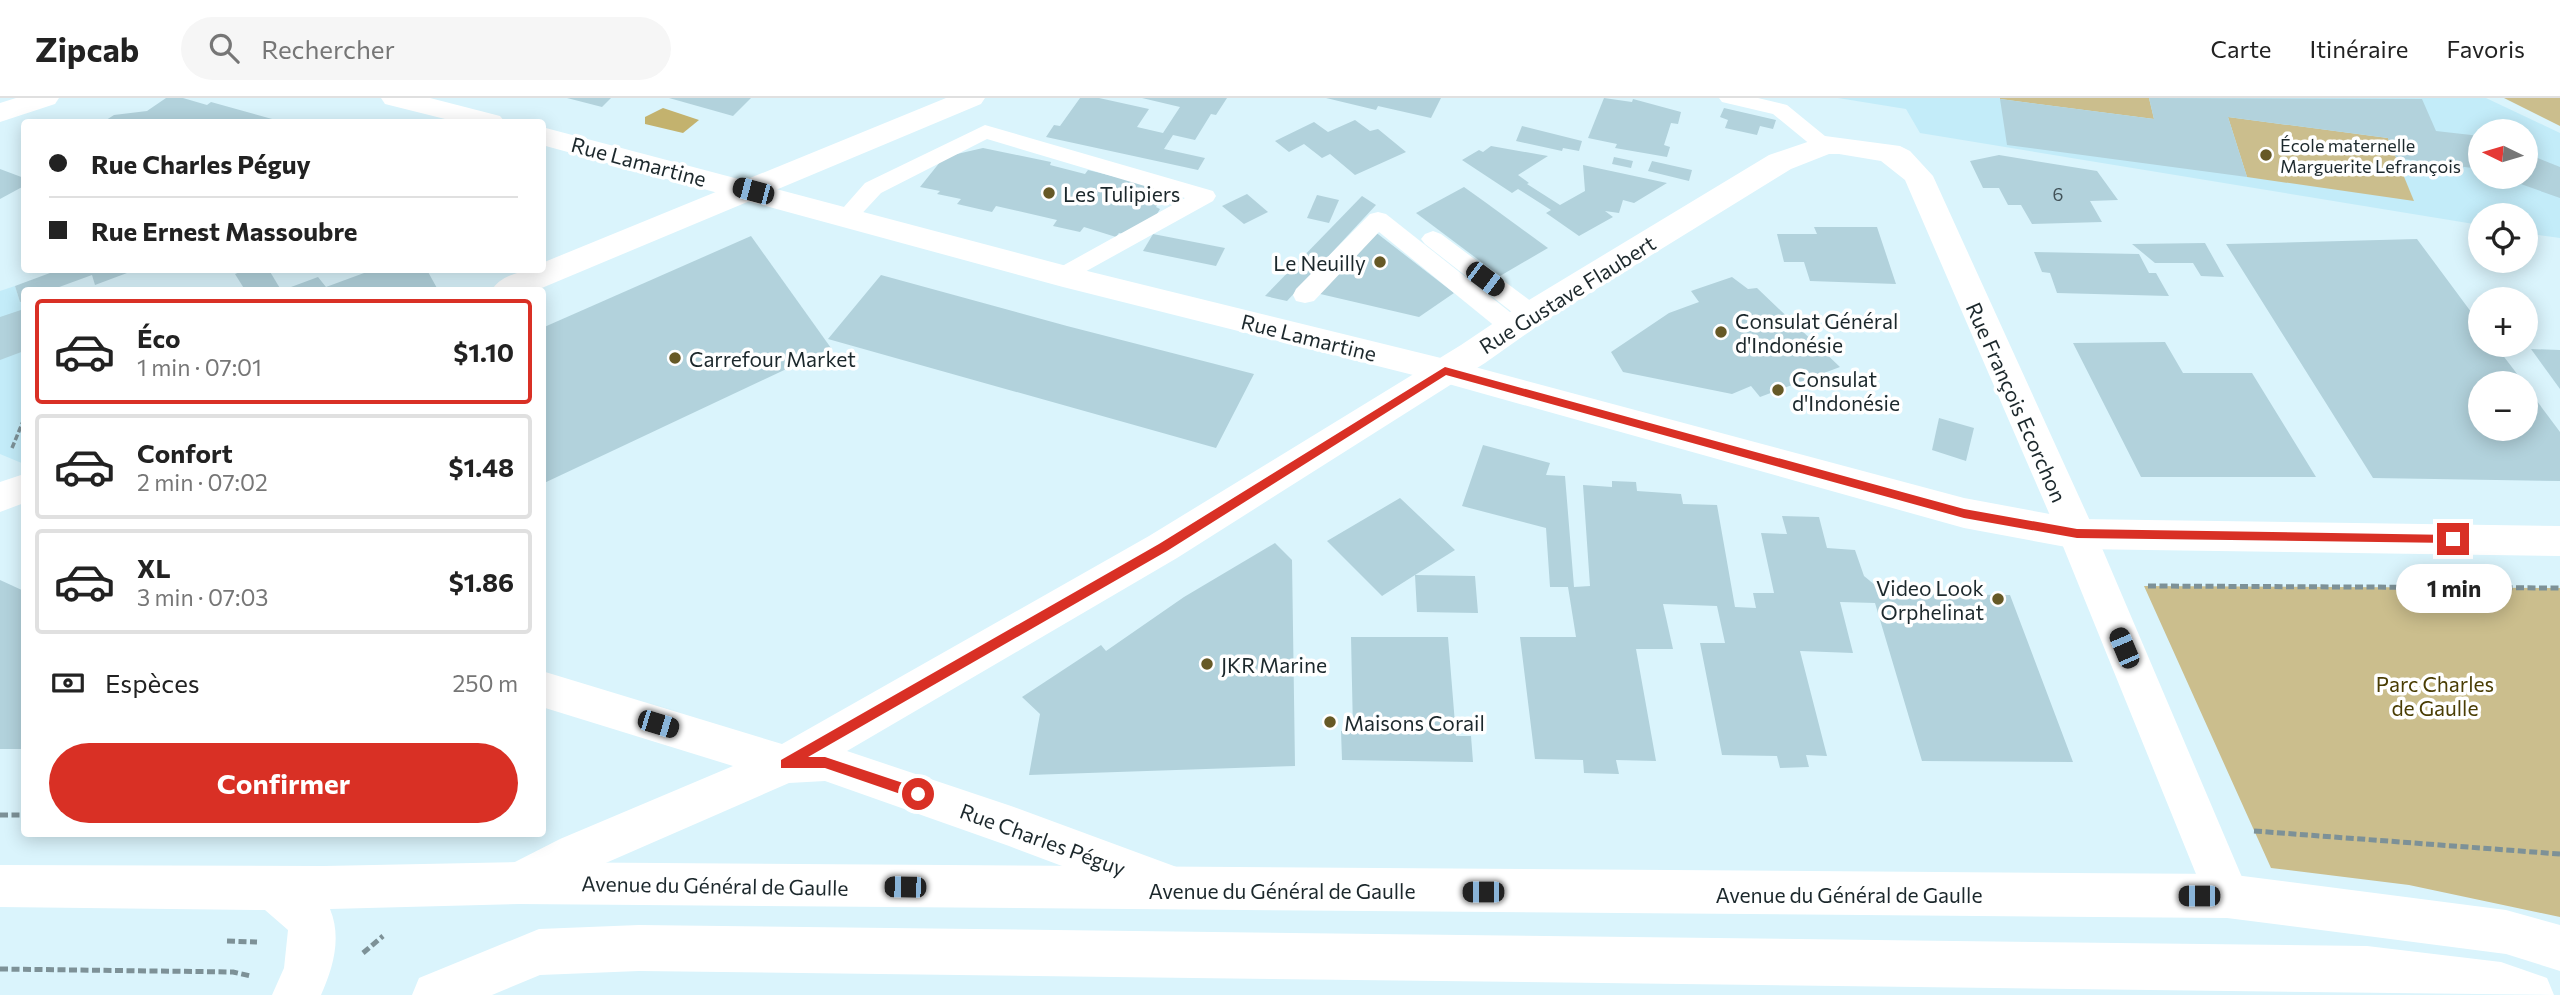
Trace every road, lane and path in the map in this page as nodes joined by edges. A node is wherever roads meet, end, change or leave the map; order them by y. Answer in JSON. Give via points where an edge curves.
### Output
{"nodes":[{"id":1,"x":45,"y":98,"type":"edge"},
{"id":2,"x":395,"y":98,"type":"edge"},
{"id":3,"x":971,"y":98,"type":"edge"},
{"id":4,"x":1729,"y":98,"type":"edge"},
{"id":5,"x":0,"y":113,"type":"edge"},
{"id":6,"x":478,"y":119,"type":"edge"},
{"id":7,"x":546,"y":137,"type":"edge"},
{"id":8,"x":1825,"y":145,"type":"junction"},
{"id":9,"x":1889,"y":153,"type":"joint"},
{"id":10,"x":753,"y":191,"type":"junction"},
{"id":11,"x":1385,"y":203,"type":"dead end"},
{"id":12,"x":847,"y":216,"type":"junction"},
{"id":13,"x":1063,"y":276,"type":"junction"},
{"id":14,"x":515,"y":287,"type":"edge"},
{"id":15,"x":1305,"y":295,"type":"dead end"},
{"id":16,"x":1521,"y":320,"type":"junction"},
{"id":17,"x":1445,"y":371,"type":"junction"},
{"id":18,"x":21,"y":428,"type":"edge"},
{"id":19,"x":8,"y":452,"type":"dead end"},
{"id":20,"x":2077,"y":534,"type":"junction"},
{"id":21,"x":2560,"y":541,"type":"edge"},
{"id":22,"x":2144,"y":586,"type":"dead end"},
{"id":23,"x":2560,"y":588,"type":"edge"},
{"id":24,"x":546,"y":690,"type":"edge"},
{"id":25,"x":786,"y":764,"type":"junction"},
{"id":26,"x":0,"y":815,"type":"edge"},
{"id":27,"x":21,"y":815,"type":"edge"},
{"id":28,"x":2255,"y":831,"type":"dead end"},
{"id":29,"x":2560,"y":853,"type":"edge"},
{"id":30,"x":519,"y":883,"type":"junction"},
{"id":31,"x":0,"y":886,"type":"edge"},
{"id":32,"x":275,"y":889,"type":"junction"},
{"id":33,"x":1180,"y":890,"type":"junction"},
{"id":34,"x":2227,"y":896,"type":"junction"},
{"id":35,"x":217,"y":940,"type":"dead end"},
{"id":36,"x":269,"y":943,"type":"dead end"},
{"id":37,"x":2560,"y":948,"type":"edge"},
{"id":38,"x":0,"y":969,"type":"edge"},
{"id":39,"x":278,"y":987,"type":"edge"},
{"id":40,"x":436,"y":995,"type":"edge"},
{"id":41,"x":2530,"y":995,"type":"edge"}],
"edges":[{"from":1,"to":5,"type":"street"},
{"from":2,"to":6,"type":"street"},
{"from":3,"to":10,"type":"street"},
{"from":4,"to":8,"type":"lane","via":[[1780,109]]},
{"from":7,"to":10,"type":"street","name":"Rue Lamartine"},
{"from":8,"to":9,"type":"street","name":"Rue Gustave Flaubert"},
{"from":8,"to":16,"type":"street","name":"Rue Gustave Flaubert","via":[[1780,162]]},
{"from":9,"to":20,"type":"street","name":"Rue François Ecorchon","via":[[1917,176]]},
{"from":10,"to":12,"type":"street","name":"Rue Lamartine"},
{"from":10,"to":14,"type":"street"},
{"from":11,"to":16,"type":"lane"},
{"from":12,"to":13,"type":"street","name":"Rue Lamartine"},
{"from":12,"to":13,"type":"lane","via":[[873,188],[985,132],[1205,196]]},
{"from":13,"to":17,"type":"street","name":"Rue Lamartine"},
{"from":15,"to":16,"type":"lane","via":[[1378,219]]},
{"from":16,"to":17,"type":"street","name":"Rue Gustave Flaubert"},
{"from":17,"to":20,"type":"street","name":"Rue Lamartine","via":[[1964,513]]},
{"from":17,"to":25,"type":"street","name":"Rue Gustave Flaubert","via":[[1163,547]]},
{"from":18,"to":19,"type":"path"},
{"from":20,"to":21,"type":"street","name":"Rue Lamartine"},
{"from":20,"to":34,"type":"street","name":"Rue François Ecorchon"},
{"from":22,"to":23,"type":"path"},
{"from":24,"to":25,"type":"street","name":"Rue Charles Péguy"},
{"from":25,"to":30,"type":"street","name":"Rue Gustave Flaubert"},
{"from":25,"to":33,"type":"street","name":"Rue Charles Péguy","via":[[825,762]]},
{"from":26,"to":27,"type":"path"},
{"from":28,"to":29,"type":"path"},
{"from":30,"to":32,"type":"street","name":"Avenue du Général de Gaulle"},
{"from":30,"to":33,"type":"street","name":"Avenue du Général de Gaulle"},
{"from":31,"to":32,"type":"street","name":"Avenue du Général de Gaulle"},
{"from":32,"to":39,"type":"street","via":[[311,920],[313,940],[309,973]]},
{"from":33,"to":34,"type":"street","name":"Avenue du Général de Gaulle"},
{"from":34,"to":37,"type":"street","name":"Avenue du Général de Gaulle","via":[[2506,932]]},
{"from":35,"to":36,"type":"path"},
{"from":38,"to":39,"type":"path","via":[[233,972]]},
{"from":40,"to":41,"type":"street","via":[[539,952],[639,948],[2367,969],[2501,986]]}]}
